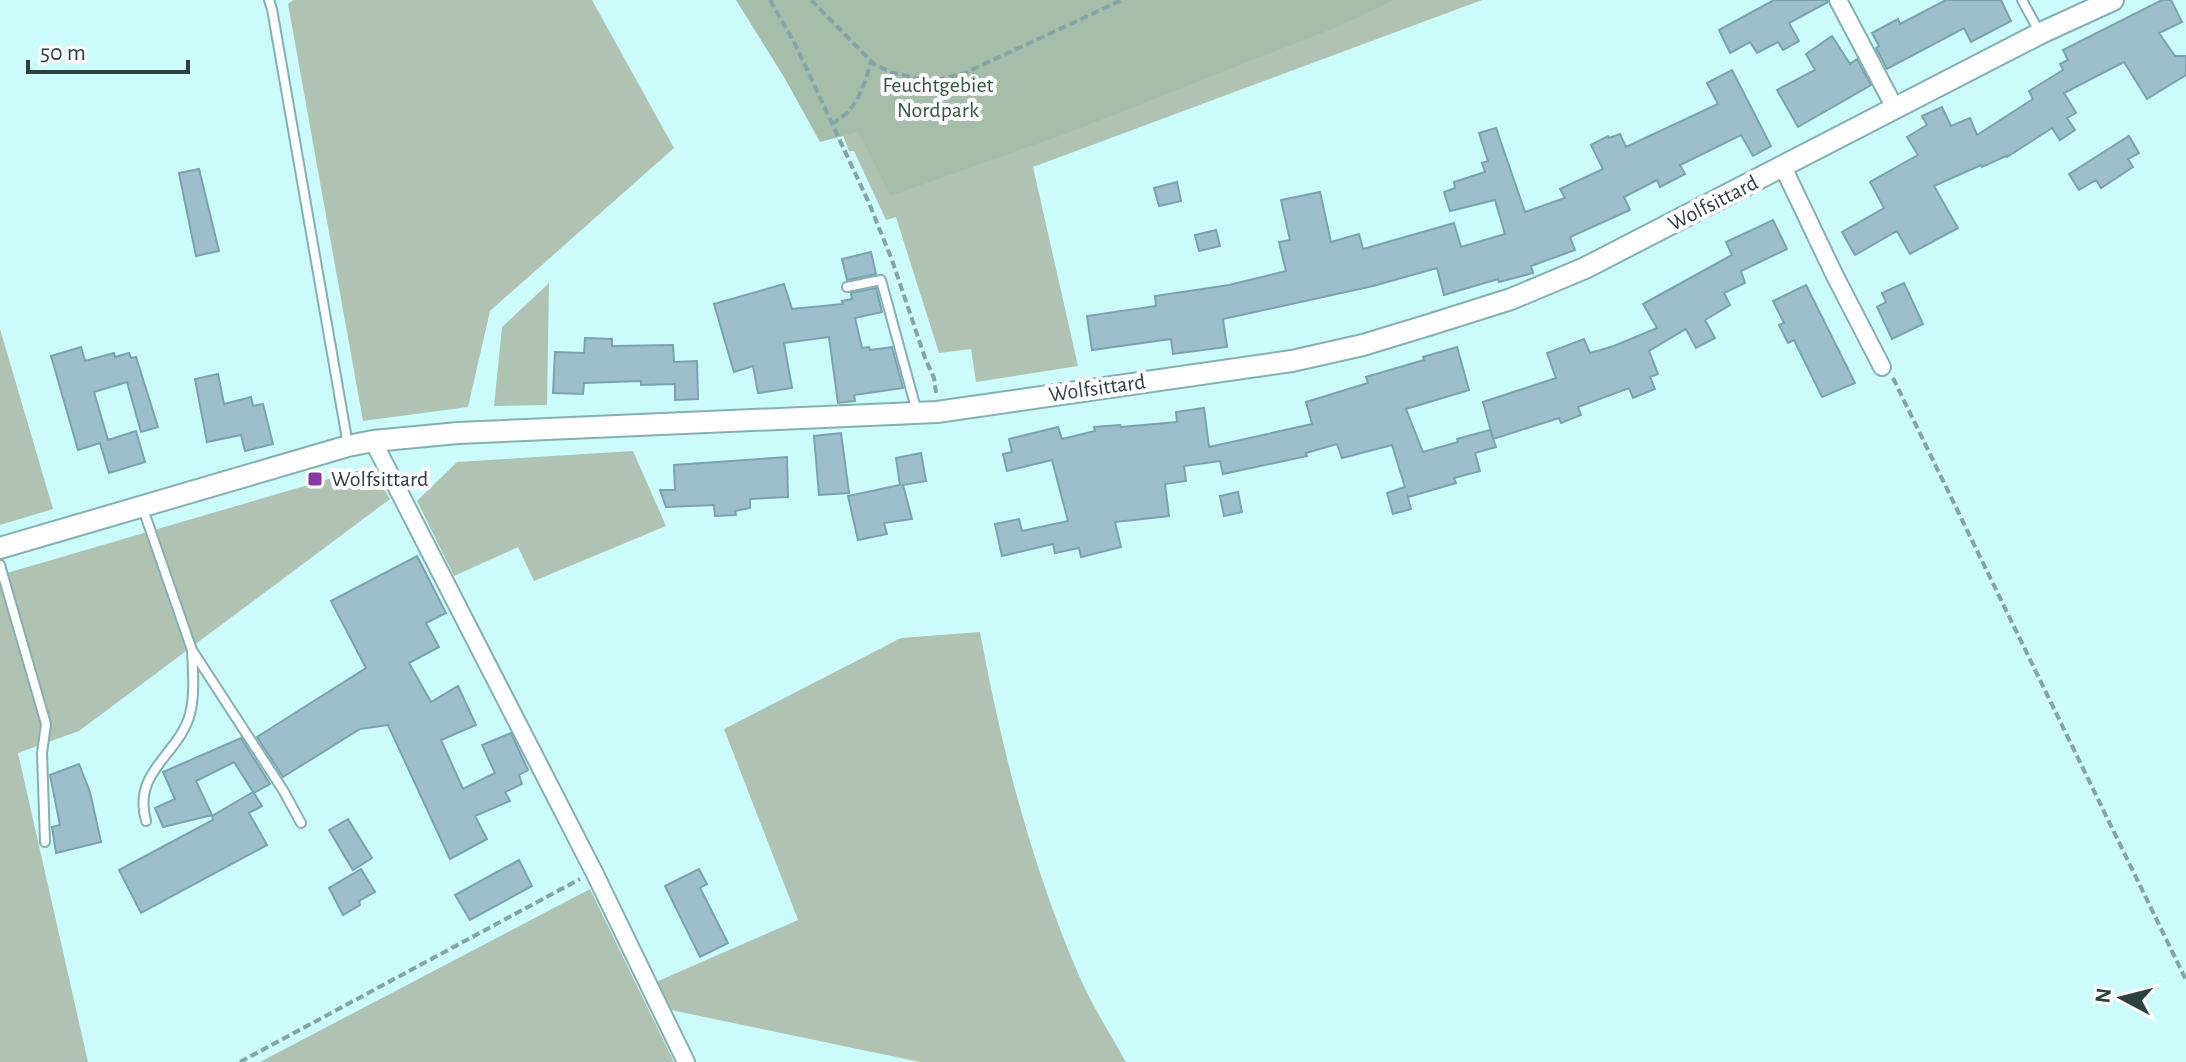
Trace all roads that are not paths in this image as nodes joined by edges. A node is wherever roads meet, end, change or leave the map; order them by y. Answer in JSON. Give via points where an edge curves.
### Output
{"nodes":[{"id":1,"x":269,"y":0,"type":"edge"},
{"id":2,"x":1838,"y":0,"type":"edge"},
{"id":3,"x":2022,"y":0,"type":"edge"},
{"id":4,"x":2113,"y":0,"type":"edge"},
{"id":5,"x":2041,"y":33,"type":"junction"},
{"id":6,"x":1895,"y":108,"type":"junction"},
{"id":7,"x":1783,"y":167,"type":"junction"},
{"id":8,"x":847,"y":287,"type":"dead end"},
{"id":9,"x":1882,"y":367,"type":"road end"},
{"id":10,"x":927,"y":412,"type":"junction"},
{"id":11,"x":373,"y":441,"type":"junction"},
{"id":12,"x":348,"y":446,"type":"junction"},
{"id":13,"x":142,"y":506,"type":"junction"},
{"id":14,"x":0,"y":548,"type":"edge"},
{"id":15,"x":0,"y":565,"type":"edge"},
{"id":16,"x":192,"y":650,"type":"junction"},
{"id":17,"x":146,"y":821,"type":"dead end"},
{"id":18,"x":301,"y":823,"type":"dead end"},
{"id":19,"x":45,"y":842,"type":"dead end"},
{"id":20,"x":686,"y":1062,"type":"edge"}],
"edges":[{"from":1,"to":12,"type":"lane"},
{"from":2,"to":6,"type":"street"},
{"from":3,"to":5,"type":"lane"},
{"from":4,"to":5,"type":"street","name":"Wolfsittard"},
{"from":5,"to":6,"type":"street","name":"Wolfsittard"},
{"from":6,"to":7,"type":"street","name":"Wolfsittard"},
{"from":7,"to":9,"type":"street","name":"Wolfsittard"},
{"from":7,"to":10,"type":"street","name":"Wolfsittard","via":[[1585,268],[1511,299],[1363,345],[1292,361]]},
{"from":8,"to":10,"type":"lane","via":[[881,280]]},
{"from":10,"to":11,"type":"street","name":"Wolfsittard"},
{"from":11,"to":12,"type":"street","name":"Wolfsittard"},
{"from":11,"to":20,"type":"street"},
{"from":12,"to":13,"type":"street","name":"Wolfsittard"},
{"from":13,"to":14,"type":"street","name":"Wolfsittard"},
{"from":13,"to":16,"type":"lane"},
{"from":15,"to":19,"type":"lane","via":[[46,724]]},
{"from":16,"to":17,"type":"lane","via":[[190,714],[178,741],[148,779]]},
{"from":16,"to":18,"type":"lane"}]}
